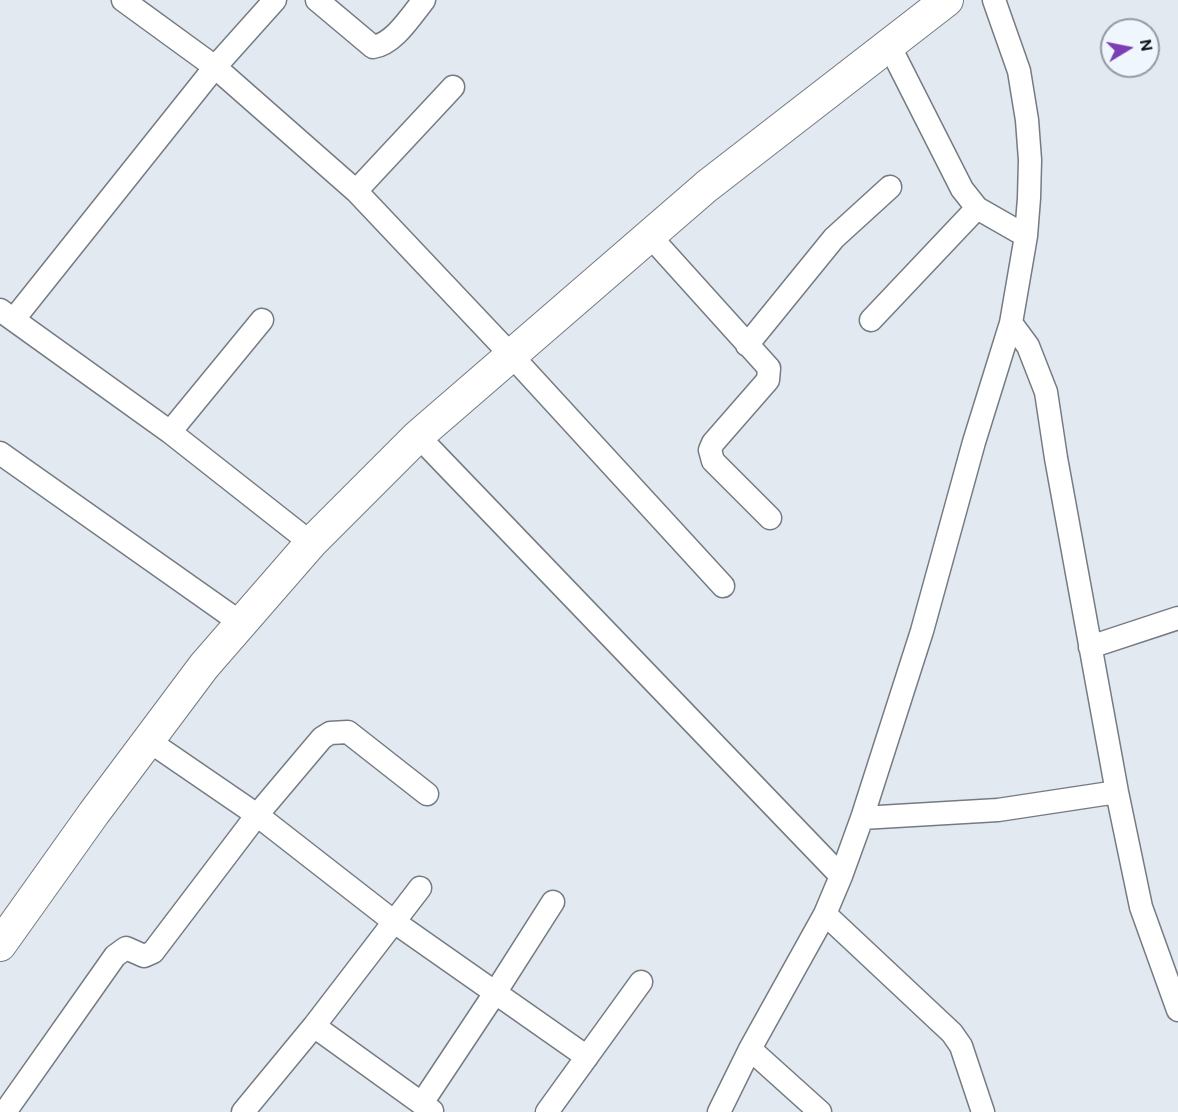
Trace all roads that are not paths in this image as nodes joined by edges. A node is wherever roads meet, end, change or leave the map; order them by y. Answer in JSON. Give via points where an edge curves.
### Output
{"nodes":[{"id":1,"x":123,"y":0,"type":"edge"},
{"id":2,"x":275,"y":0,"type":"edge"},
{"id":3,"x":317,"y":0,"type":"edge"},
{"id":4,"x":424,"y":0,"type":"edge"},
{"id":5,"x":948,"y":0,"type":"edge"},
{"id":6,"x":994,"y":0,"type":"edge"},
{"id":7,"x":889,"y":45,"type":"junction"},
{"id":8,"x":215,"y":67,"type":"junction"},
{"id":9,"x":453,"y":87,"type":"dead end"},
{"id":10,"x":890,"y":187,"type":"dead end"},
{"id":11,"x":356,"y":191,"type":"junction"},
{"id":12,"x":977,"y":208,"type":"junction"},
{"id":13,"x":649,"y":235,"type":"junction"},
{"id":14,"x":1026,"y":236,"type":"junction"},
{"id":15,"x":7,"y":314,"type":"edge"},
{"id":16,"x":262,"y":320,"type":"dead end"},
{"id":17,"x":871,"y":321,"type":"dead end"},
{"id":18,"x":1011,"y":323,"type":"junction"},
{"id":19,"x":747,"y":345,"type":"junction"},
{"id":20,"x":512,"y":356,"type":"junction"},
{"id":21,"x":170,"y":432,"type":"junction"},
{"id":22,"x":418,"y":436,"type":"junction"},
{"id":23,"x":0,"y":453,"type":"edge"},
{"id":24,"x":770,"y":519,"type":"dead end"},
{"id":25,"x":311,"y":543,"type":"junction"},
{"id":26,"x":723,"y":586,"type":"dead end"},
{"id":27,"x":1178,"y":618,"type":"edge"},
{"id":28,"x":241,"y":623,"type":"junction"},
{"id":29,"x":1090,"y":647,"type":"junction"},
{"id":30,"x":149,"y":741,"type":"junction"},
{"id":31,"x":1116,"y":792,"type":"junction"},
{"id":32,"x":427,"y":794,"type":"dead end"},
{"id":33,"x":257,"y":815,"type":"junction"},
{"id":34,"x":862,"y":818,"type":"junction"},
{"id":35,"x":841,"y":876,"type":"junction"},
{"id":36,"x":420,"y":888,"type":"dead end"},
{"id":37,"x":553,"y":902,"type":"dead end"},
{"id":38,"x":825,"y":914,"type":"junction"},
{"id":39,"x":393,"y":921,"type":"junction"},
{"id":40,"x":0,"y":945,"type":"edge"},
{"id":41,"x":641,"y":982,"type":"dead end"},
{"id":42,"x":495,"y":993,"type":"junction"},
{"id":43,"x":1178,"y":1010,"type":"edge"},
{"id":44,"x":314,"y":1026,"type":"junction"},
{"id":45,"x":750,"y":1049,"type":"junction"},
{"id":46,"x":587,"y":1057,"type":"junction"},
{"id":47,"x":427,"y":1108,"type":"edge"},
{"id":48,"x":5,"y":1112,"type":"edge"},
{"id":49,"x":243,"y":1112,"type":"edge"},
{"id":50,"x":548,"y":1112,"type":"edge"},
{"id":51,"x":719,"y":1112,"type":"edge"},
{"id":52,"x":820,"y":1112,"type":"edge"},
{"id":53,"x":983,"y":1112,"type":"edge"}],
"edges":[{"from":1,"to":8,"type":"street"},
{"from":2,"to":8,"type":"street"},
{"from":3,"to":4,"type":"street","via":[[373,47],[389,40]]},
{"from":5,"to":7,"type":"street"},
{"from":6,"to":14,"type":"street","via":[[1019,71],[1027,120]]},
{"from":7,"to":12,"type":"street","via":[[962,189]]},
{"from":7,"to":13,"type":"street"},
{"from":8,"to":11,"type":"street"},
{"from":8,"to":15,"type":"street"},
{"from":9,"to":11,"type":"street"},
{"from":10,"to":19,"type":"street","via":[[834,238]]},
{"from":11,"to":20,"type":"street"},
{"from":12,"to":14,"type":"street"},
{"from":12,"to":17,"type":"street"},
{"from":13,"to":19,"type":"street"},
{"from":13,"to":20,"type":"street"},
{"from":14,"to":18,"type":"street"},
{"from":15,"to":21,"type":"street"},
{"from":16,"to":21,"type":"street"},
{"from":18,"to":29,"type":"street","via":[[1028,346],[1046,392]]},
{"from":18,"to":34,"type":"street","via":[[922,631]]},
{"from":19,"to":24,"type":"street","via":[[769,368],[768,380],[710,450],[713,461]]},
{"from":20,"to":22,"type":"street"},
{"from":20,"to":26,"type":"street"},
{"from":21,"to":25,"type":"street"},
{"from":22,"to":25,"type":"street"},
{"from":22,"to":35,"type":"street"},
{"from":23,"to":28,"type":"street"},
{"from":25,"to":28,"type":"street"},
{"from":27,"to":29,"type":"street"},
{"from":28,"to":30,"type":"street"},
{"from":29,"to":31,"type":"street"},
{"from":30,"to":33,"type":"street"},
{"from":30,"to":40,"type":"street"},
{"from":31,"to":34,"type":"street","via":[[998,810]]},
{"from":31,"to":43,"type":"street","via":[[1141,907]]},
{"from":32,"to":33,"type":"street","via":[[356,737],[341,731],[322,738]]},
{"from":33,"to":39,"type":"street"},
{"from":33,"to":48,"type":"street","via":[[153,952],[144,956],[126,948],[115,956]]},
{"from":34,"to":35,"type":"street"},
{"from":35,"to":38,"type":"street"},
{"from":36,"to":39,"type":"street"},
{"from":37,"to":42,"type":"street"},
{"from":38,"to":45,"type":"street"},
{"from":38,"to":53,"type":"street","via":[[952,1033],[961,1046]]},
{"from":39,"to":42,"type":"street"},
{"from":39,"to":44,"type":"street"},
{"from":41,"to":46,"type":"street"},
{"from":42,"to":46,"type":"street"},
{"from":42,"to":47,"type":"street"},
{"from":44,"to":47,"type":"street"},
{"from":44,"to":49,"type":"street"},
{"from":45,"to":51,"type":"street"},
{"from":45,"to":52,"type":"street"},
{"from":46,"to":50,"type":"street"}]}
